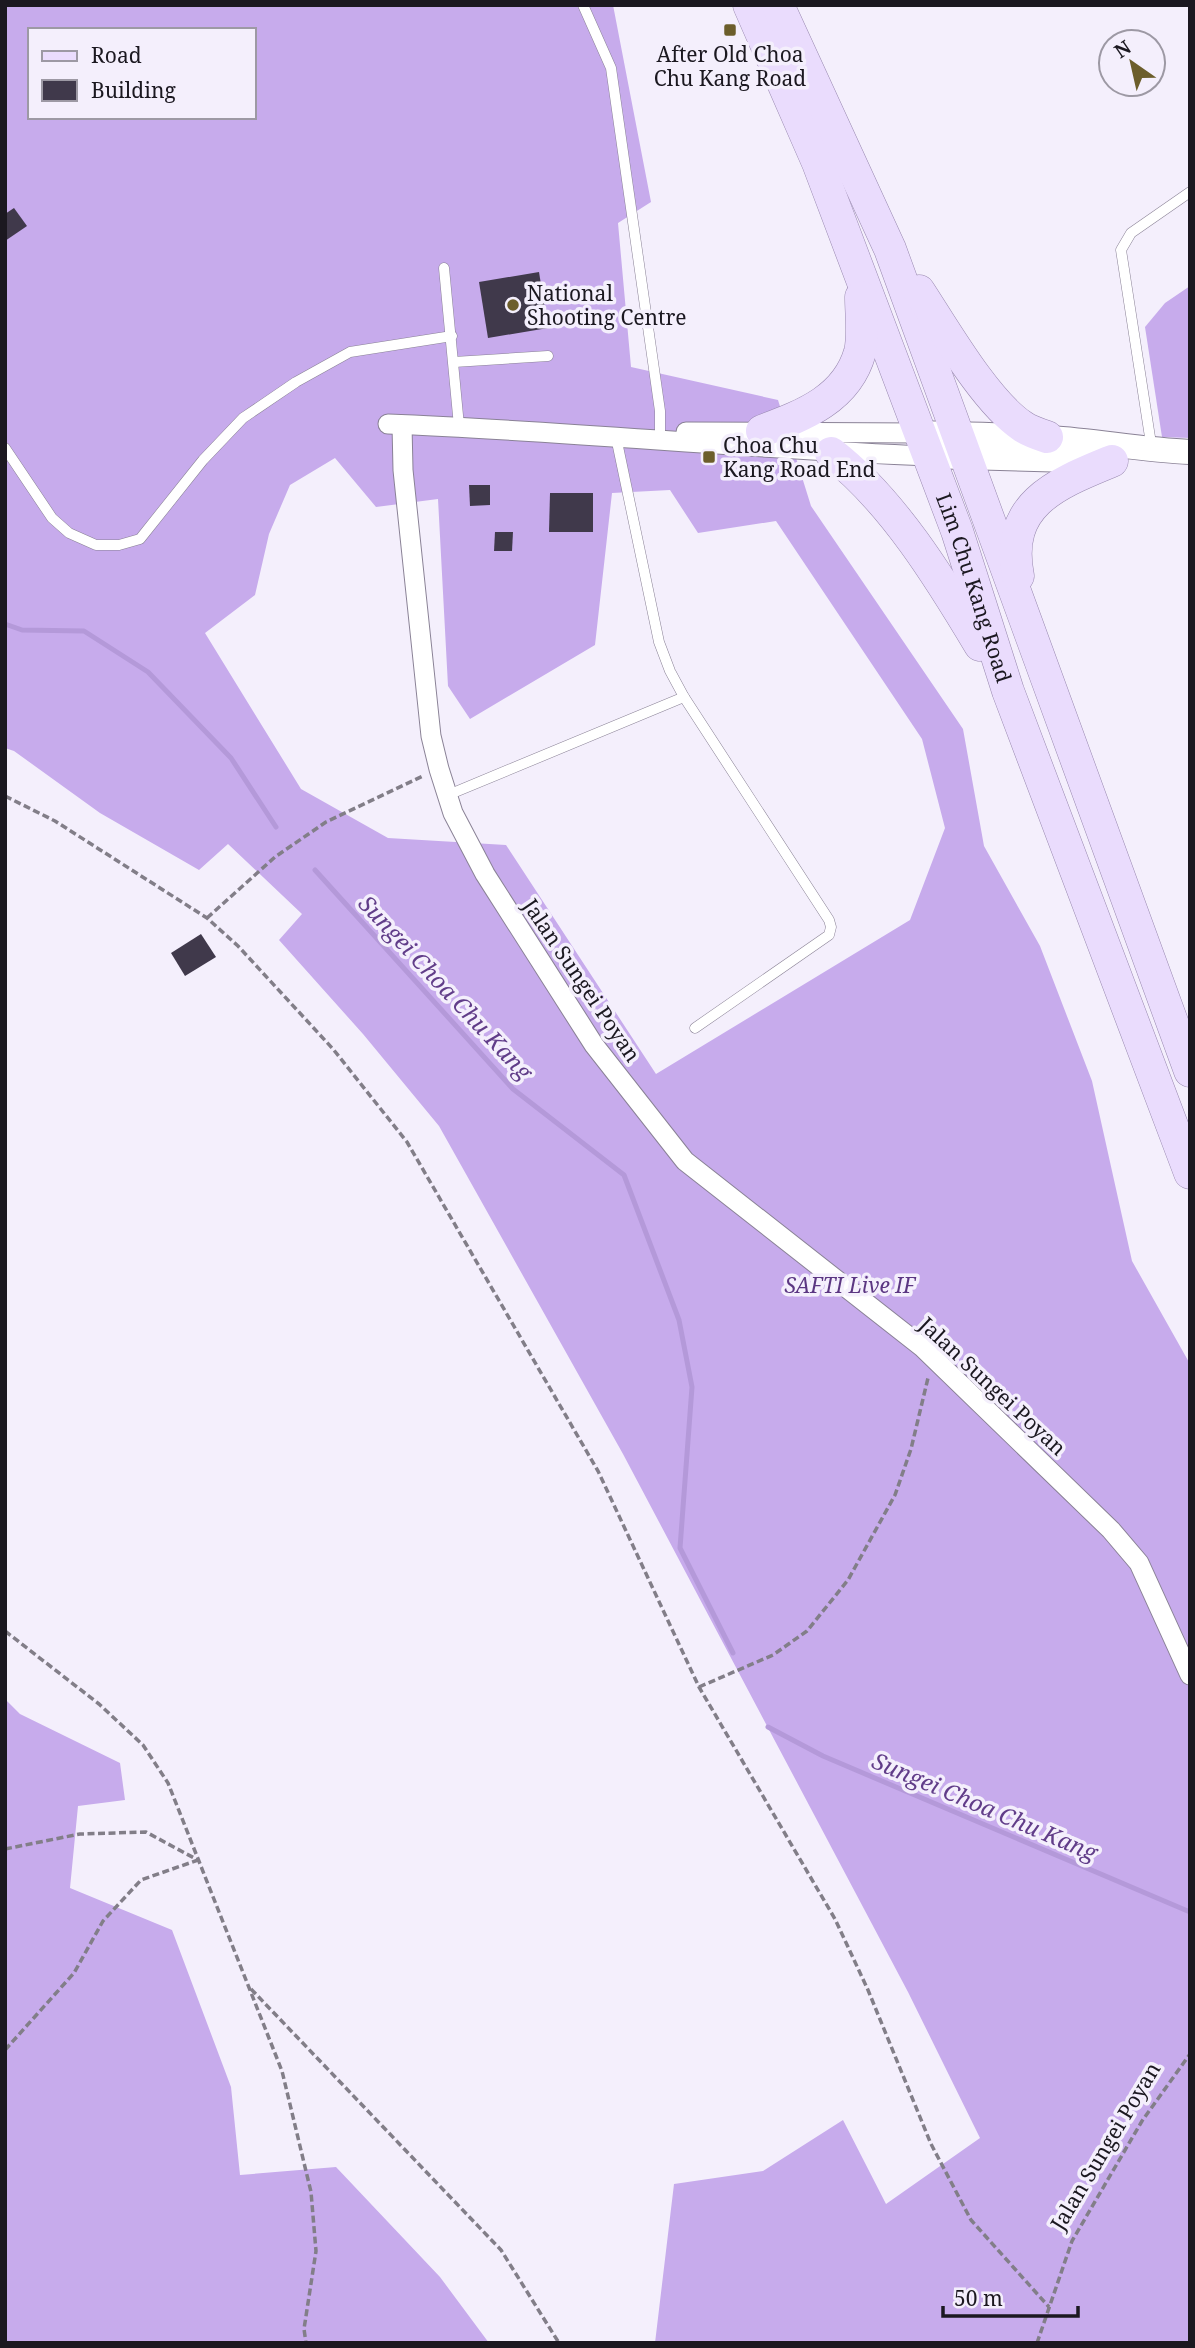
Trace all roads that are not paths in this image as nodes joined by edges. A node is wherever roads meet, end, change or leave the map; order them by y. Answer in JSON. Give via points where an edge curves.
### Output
{"nodes":[{"id":1,"x":583,"y":5,"type":"edge"},
{"id":2,"x":749,"y":5,"type":"edge"},
{"id":3,"x":778,"y":5,"type":"edge"},
{"id":4,"x":1190,"y":192,"type":"edge"},
{"id":5,"x":890,"y":249,"type":"junction"},
{"id":6,"x":444,"y":268,"type":"dead end"},
{"id":7,"x":860,"y":278,"type":"junction"},
{"id":8,"x":452,"y":336,"type":"junction"},
{"id":9,"x":548,"y":356,"type":"dead end"},
{"id":10,"x":454,"y":362,"type":"junction"},
{"id":11,"x":459,"y":426,"type":"junction"},
{"id":12,"x":762,"y":431,"type":"junction"},
{"id":13,"x":660,"y":432,"type":"junction"},
{"id":14,"x":616,"y":437,"type":"junction"},
{"id":15,"x":1047,"y":437,"type":"junction"},
{"id":16,"x":924,"y":445,"type":"junction"},
{"id":17,"x":962,"y":446,"type":"junction"},
{"id":18,"x":5,"y":448,"type":"edge"},
{"id":19,"x":1152,"y":450,"type":"junction"},
{"id":20,"x":1190,"y":452,"type":"edge"},
{"id":21,"x":831,"y":453,"type":"junction"},
{"id":22,"x":1112,"y":461,"type":"junction"},
{"id":23,"x":1029,"y":630,"type":"junction"},
{"id":24,"x":1007,"y":691,"type":"junction"},
{"id":25,"x":684,"y":697,"type":"junction"},
{"id":26,"x":447,"y":795,"type":"junction"},
{"id":27,"x":695,"y":1028,"type":"dead end"},
{"id":28,"x":1190,"y":1072,"type":"edge"},
{"id":29,"x":1190,"y":1172,"type":"edge"},
{"id":30,"x":1190,"y":1675,"type":"edge"}],
"edges":[{"from":1,"to":13,"type":"lane","via":[[611,68]]},
{"from":2,"to":7,"type":"main road","name":"Lim Chu Kang Road","via":[[818,163]]},
{"from":3,"to":5,"type":"main road","name":"Lim Chu Kang Road"},
{"from":4,"to":19,"type":"lane","via":[[1131,233],[1121,250]]},
{"from":5,"to":15,"type":"main road","via":[[980,382],[1010,417]]},
{"from":5,"to":17,"type":"main road","name":"Lim Chu Kang Road"},
{"from":6,"to":8,"type":"lane"},
{"from":7,"to":12,"type":"main road","via":[[861,350],[846,383],[807,414]]},
{"from":7,"to":16,"type":"main road","name":"Lim Chu Kang Road"},
{"from":8,"to":10,"type":"lane"},
{"from":8,"to":18,"type":"lane","via":[[350,352],[296,382],[243,418],[203,460],[141,539],[119,545],[96,545],[69,533],[52,518]]},
{"from":9,"to":10,"type":"lane"},
{"from":10,"to":11,"type":"lane"},
{"from":11,"to":14,"type":"street"},
{"from":11,"to":26,"type":"street","name":"Jalan Sungei Poyan","via":[[395,425],[429,709]]},
{"from":12,"to":13,"type":"street"},
{"from":12,"to":16,"type":"street"},
{"from":13,"to":14,"type":"street"},
{"from":14,"to":21,"type":"street"},
{"from":14,"to":25,"type":"lane","via":[[659,642]]},
{"from":15,"to":17,"type":"street"},
{"from":15,"to":19,"type":"street"},
{"from":16,"to":17,"type":"street"},
{"from":16,"to":21,"type":"street"},
{"from":16,"to":24,"type":"main road","name":"Lim Chu Kang Road","via":[[957,531]]},
{"from":17,"to":22,"type":"street"},
{"from":17,"to":23,"type":"main road","name":"Lim Chu Kang Road"},
{"from":19,"to":20,"type":"street"},
{"from":19,"to":22,"type":"street"},
{"from":21,"to":24,"type":"main road","via":[[871,489],[946,589]]},
{"from":22,"to":23,"type":"main road","via":[[1045,494],[1018,528],[1016,561]]},
{"from":23,"to":28,"type":"main road","name":"Lim Chu Kang Road"},
{"from":24,"to":29,"type":"main road","name":"Lim Chu Kang Road"},
{"from":25,"to":26,"type":"lane"},
{"from":25,"to":27,"type":"lane","via":[[831,927],[829,935]]},
{"from":26,"to":30,"type":"street","name":"Jalan Sungei Poyan","via":[[485,874],[594,1045],[685,1161],[933,1357],[1111,1530],[1139,1563]]}]}
